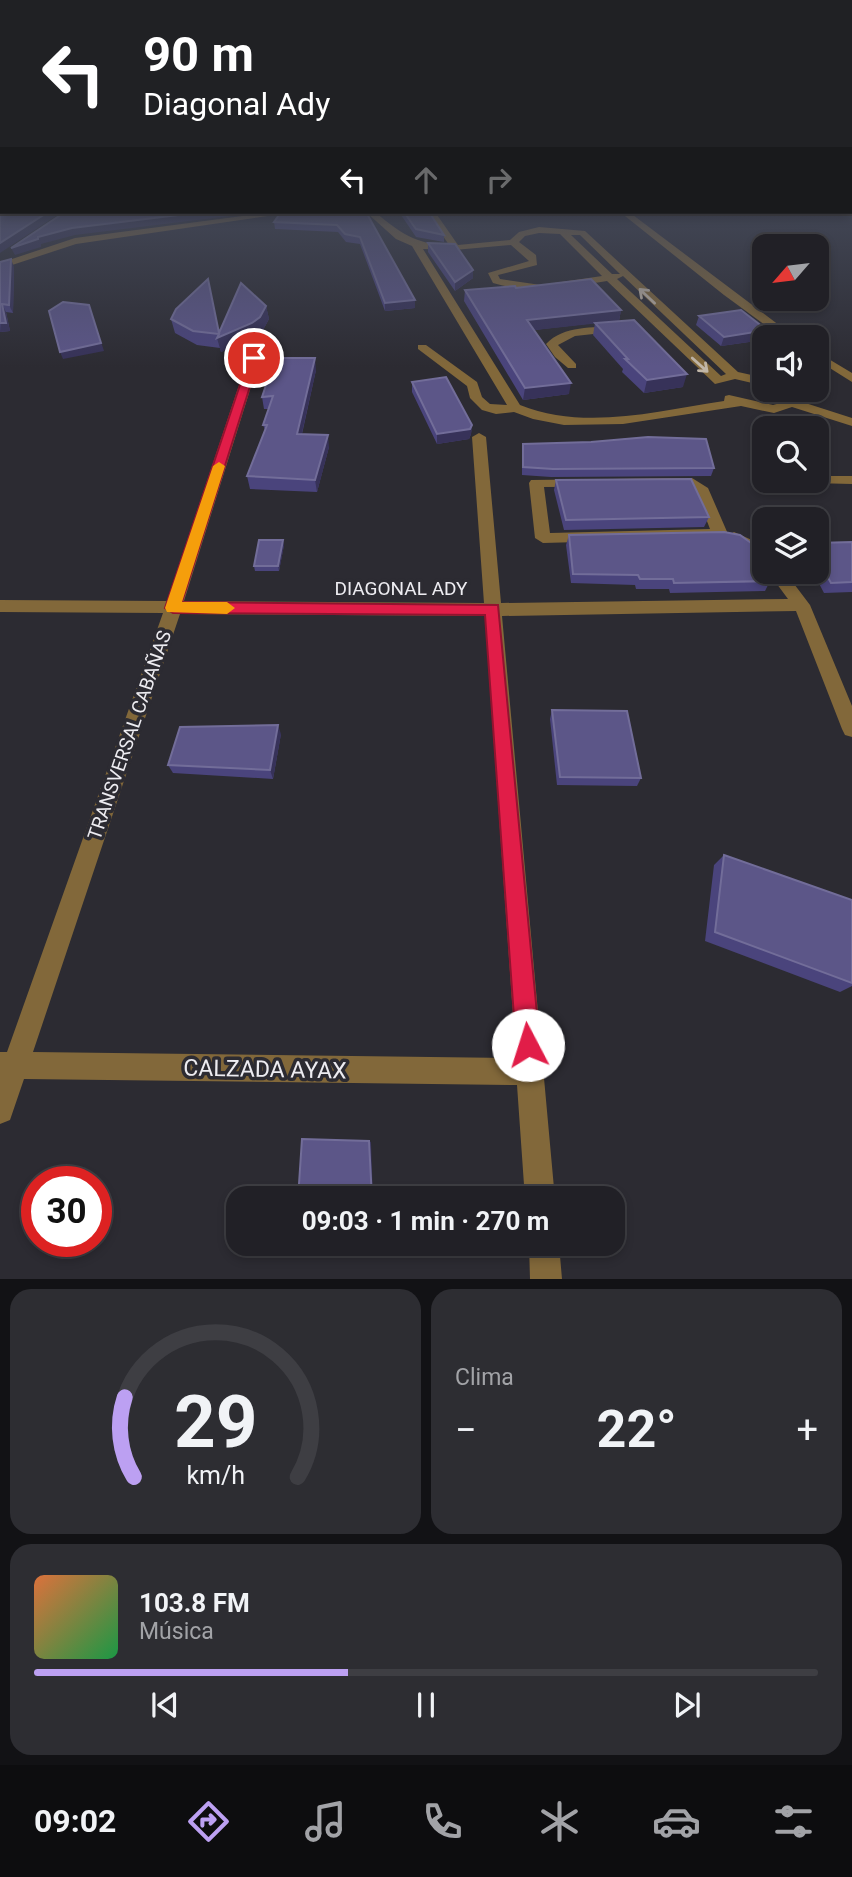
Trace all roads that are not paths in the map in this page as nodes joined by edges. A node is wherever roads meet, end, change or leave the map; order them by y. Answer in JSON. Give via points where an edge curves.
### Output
{"nodes":[{"id":1,"x":55,"y":248,"type":"edge"},
{"id":2,"x":417,"y":248,"type":"edge"},
{"id":3,"x":521,"y":248,"type":"edge"},
{"id":4,"x":579,"y":248,"type":"edge"},
{"id":5,"x":597,"y":248,"type":"edge"},
{"id":6,"x":670,"y":248,"type":"edge"},
{"id":7,"x":9,"y":252,"type":"edge"},
{"id":8,"x":0,"y":259,"type":"edge"},
{"id":9,"x":0,"y":266,"type":"edge"},
{"id":10,"x":625,"y":276,"type":"junction"},
{"id":11,"x":610,"y":277,"type":"junction"},
{"id":12,"x":675,"y":322,"type":"junction"},
{"id":13,"x":773,"y":325,"type":"edge"},
{"id":14,"x":646,"y":326,"type":"junction"},
{"id":15,"x":422,"y":347,"type":"dead end"},
{"id":16,"x":254,"y":358,"type":"dead end"},
{"id":17,"x":829,"y":363,"type":"edge"},
{"id":18,"x":572,"y":366,"type":"dead end"},
{"id":19,"x":734,"y":375,"type":"junction"},
{"id":20,"x":852,"y":378,"type":"edge"},
{"id":21,"x":752,"y":379,"type":"edge"},
{"id":22,"x":719,"y":381,"type":"junction"},
{"id":23,"x":792,"y":402,"type":"joint"},
{"id":24,"x":737,"y":403,"type":"junction"},
{"id":25,"x":515,"y":408,"type":"junction"},
{"id":26,"x":852,"y":422,"type":"edge"},
{"id":27,"x":479,"y":437,"type":"dead end"},
{"id":28,"x":829,"y":480,"type":"edge"},
{"id":29,"x":852,"y":480,"type":"edge"},
{"id":30,"x":720,"y":534,"type":"junction"},
{"id":31,"x":752,"y":548,"type":"edge"},
{"id":32,"x":785,"y":584,"type":"edge"},
{"id":33,"x":802,"y":605,"type":"junction"},
{"id":34,"x":0,"y":606,"type":"edge"},
{"id":35,"x":173,"y":608,"type":"junction"},
{"id":36,"x":492,"y":609,"type":"junction"},
{"id":37,"x":852,"y":729,"type":"edge"},
{"id":38,"x":7,"y":1065,"type":"edge"},
{"id":39,"x":530,"y":1072,"type":"junction"},
{"id":40,"x":0,"y":1110,"type":"edge"},
{"id":41,"x":539,"y":1186,"type":"edge"},
{"id":42,"x":545,"y":1256,"type":"edge"},
{"id":43,"x":547,"y":1279,"type":"edge"}],
"edges":[{"from":1,"to":9,"type":"street"},
{"from":2,"to":25,"type":"street"},
{"from":3,"to":11,"type":"street","via":[[534,263],[493,273],[496,281],[511,287],[541,288]]},
{"from":4,"to":11,"type":"street"},
{"from":5,"to":10,"type":"street"},
{"from":6,"to":13,"type":"street"},
{"from":7,"to":8,"type":"street"},
{"from":10,"to":11,"type":"street"},
{"from":12,"to":10,"type":"street","one_way":true},
{"from":11,"to":14,"type":"street"},
{"from":12,"to":14,"type":"street"},
{"from":12,"to":19,"type":"street"},
{"from":14,"to":18,"type":"street","via":[[557,339],[552,344]]},
{"from":14,"to":22,"type":"street","one_way":true},
{"from":15,"to":25,"type":"street","via":[[472,385],[486,407]]},
{"from":16,"to":35,"type":"street","name":"TRANSVERSAL CABAÑAS"},
{"from":17,"to":20,"type":"street"},
{"from":19,"to":21,"type":"street"},
{"from":19,"to":22,"type":"street"},
{"from":22,"to":24,"type":"street","via":[[716,388]]},
{"from":23,"to":24,"type":"street","via":[[774,410]]},
{"from":23,"to":26,"type":"street"},
{"from":24,"to":25,"type":"street","via":[[584,423],[530,416]]},
{"from":27,"to":36,"type":"street"},
{"from":28,"to":29,"type":"street"},
{"from":30,"to":30,"type":"street","via":[[701,488],[692,482],[536,484],[546,540]]},
{"from":30,"to":31,"type":"street","via":[[741,539]]},
{"from":32,"to":33,"type":"street"},
{"from":33,"to":36,"type":"street","name":"DIAGONAL ADY"},
{"from":33,"to":37,"type":"street"},
{"from":34,"to":35,"type":"street","name":"DIAGONAL ADY"},
{"from":35,"to":36,"type":"street","name":"DIAGONAL ADY"},
{"from":35,"to":38,"type":"street","name":"TRANSVERSAL CABAÑAS"},
{"from":36,"to":39,"type":"street"},
{"from":38,"to":39,"type":"street","name":"CALZADA AYAX"},
{"from":38,"to":40,"type":"street","name":"TRANSVERSAL CABAÑAS"},
{"from":39,"to":41,"type":"street"},
{"from":42,"to":43,"type":"street"}]}
